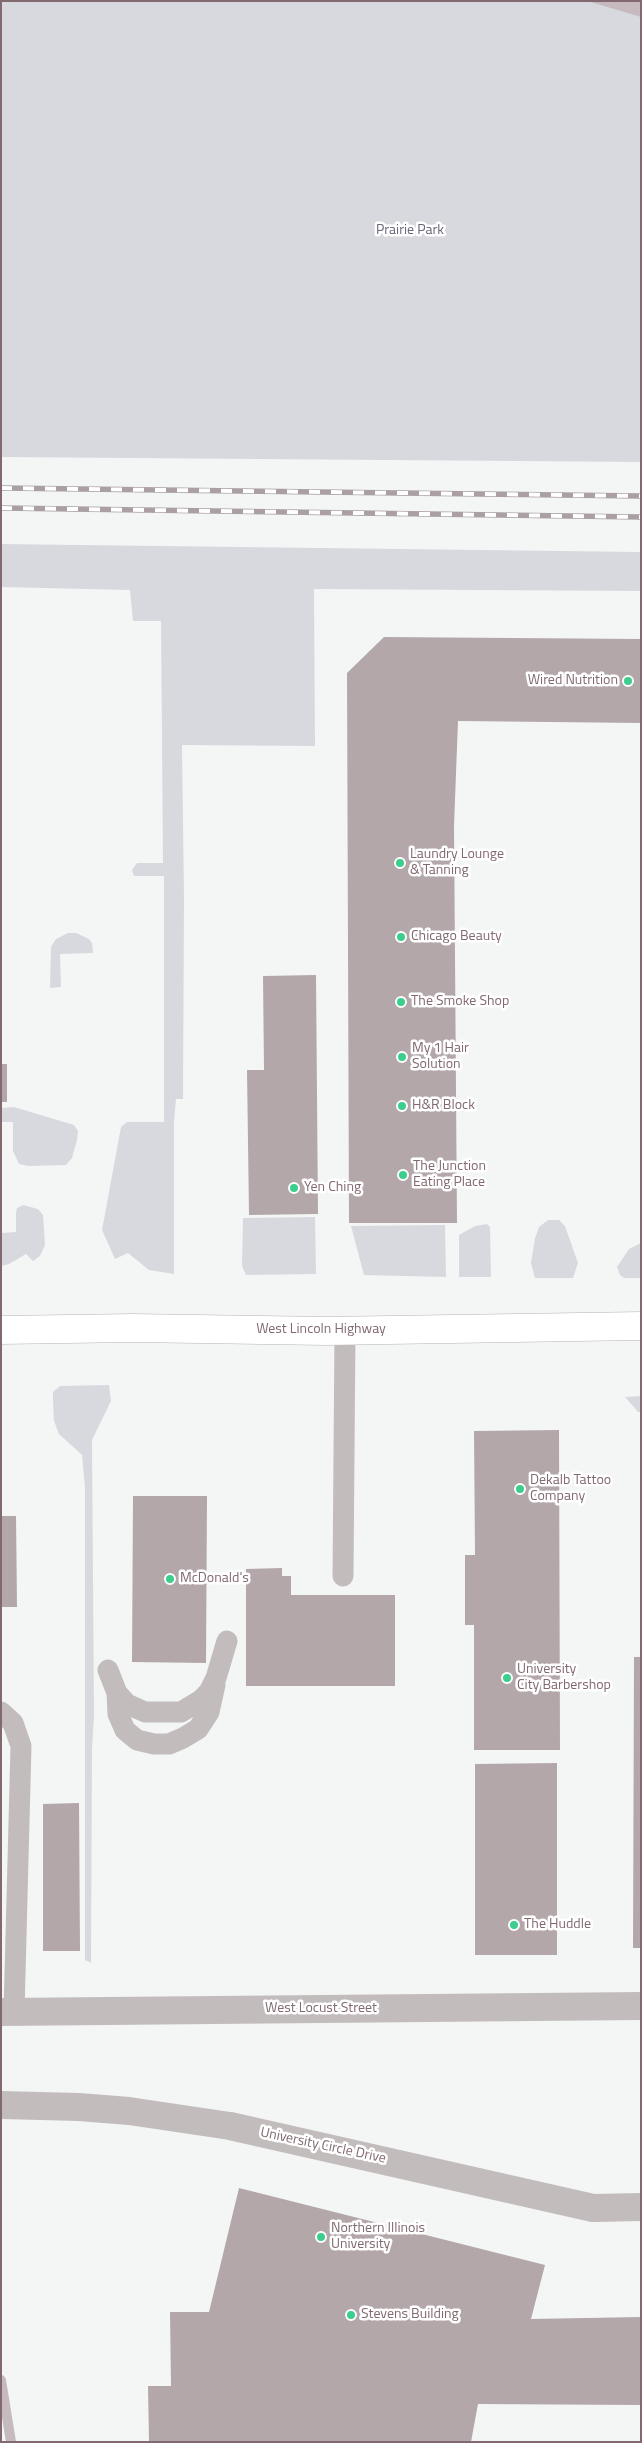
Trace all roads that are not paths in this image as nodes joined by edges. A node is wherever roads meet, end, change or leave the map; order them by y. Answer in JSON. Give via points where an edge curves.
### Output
{"nodes":[{"id":1,"x":641,"y":1326,"type":"edge"},
{"id":2,"x":1,"y":1330,"type":"edge"},
{"id":3,"x":345,"y":1330,"type":"junction"},
{"id":4,"x":343,"y":1576,"type":"dead end"},
{"id":5,"x":227,"y":1640,"type":"dead end"},
{"id":6,"x":108,"y":1670,"type":"dead end"},
{"id":7,"x":216,"y":1678,"type":"junction"},
{"id":8,"x":117,"y":1693,"type":"junction"},
{"id":9,"x":1,"y":1712,"type":"edge"},
{"id":10,"x":641,"y":2006,"type":"edge"},
{"id":11,"x":8,"y":2012,"type":"edge"},
{"id":12,"x":1,"y":2105,"type":"edge"},
{"id":13,"x":641,"y":2207,"type":"edge"}],
"edges":[{"from":1,"to":3,"type":"main road","name":"West Lincoln Highway"},
{"from":2,"to":3,"type":"main road","name":"West Lincoln Highway"},
{"from":3,"to":4,"type":"lane"},
{"from":5,"to":7,"type":"lane"},
{"from":6,"to":8,"type":"lane"},
{"from":7,"to":8,"type":"lane","via":[[209,1692],[181,1712],[145,1712],[127,1704]]},
{"from":7,"to":8,"type":"lane","via":[[209,1712],[198,1729],[168,1744],[137,1740],[125,1730],[118,1714]]},
{"from":9,"to":11,"type":"lane","via":[[13,1723],[20,1746]]},
{"from":10,"to":11,"type":"street","name":"West Locust Street"},
{"from":12,"to":13,"type":"street","name":"University Circle Drive","via":[[79,2106],[230,2126],[593,2208]]}]}
